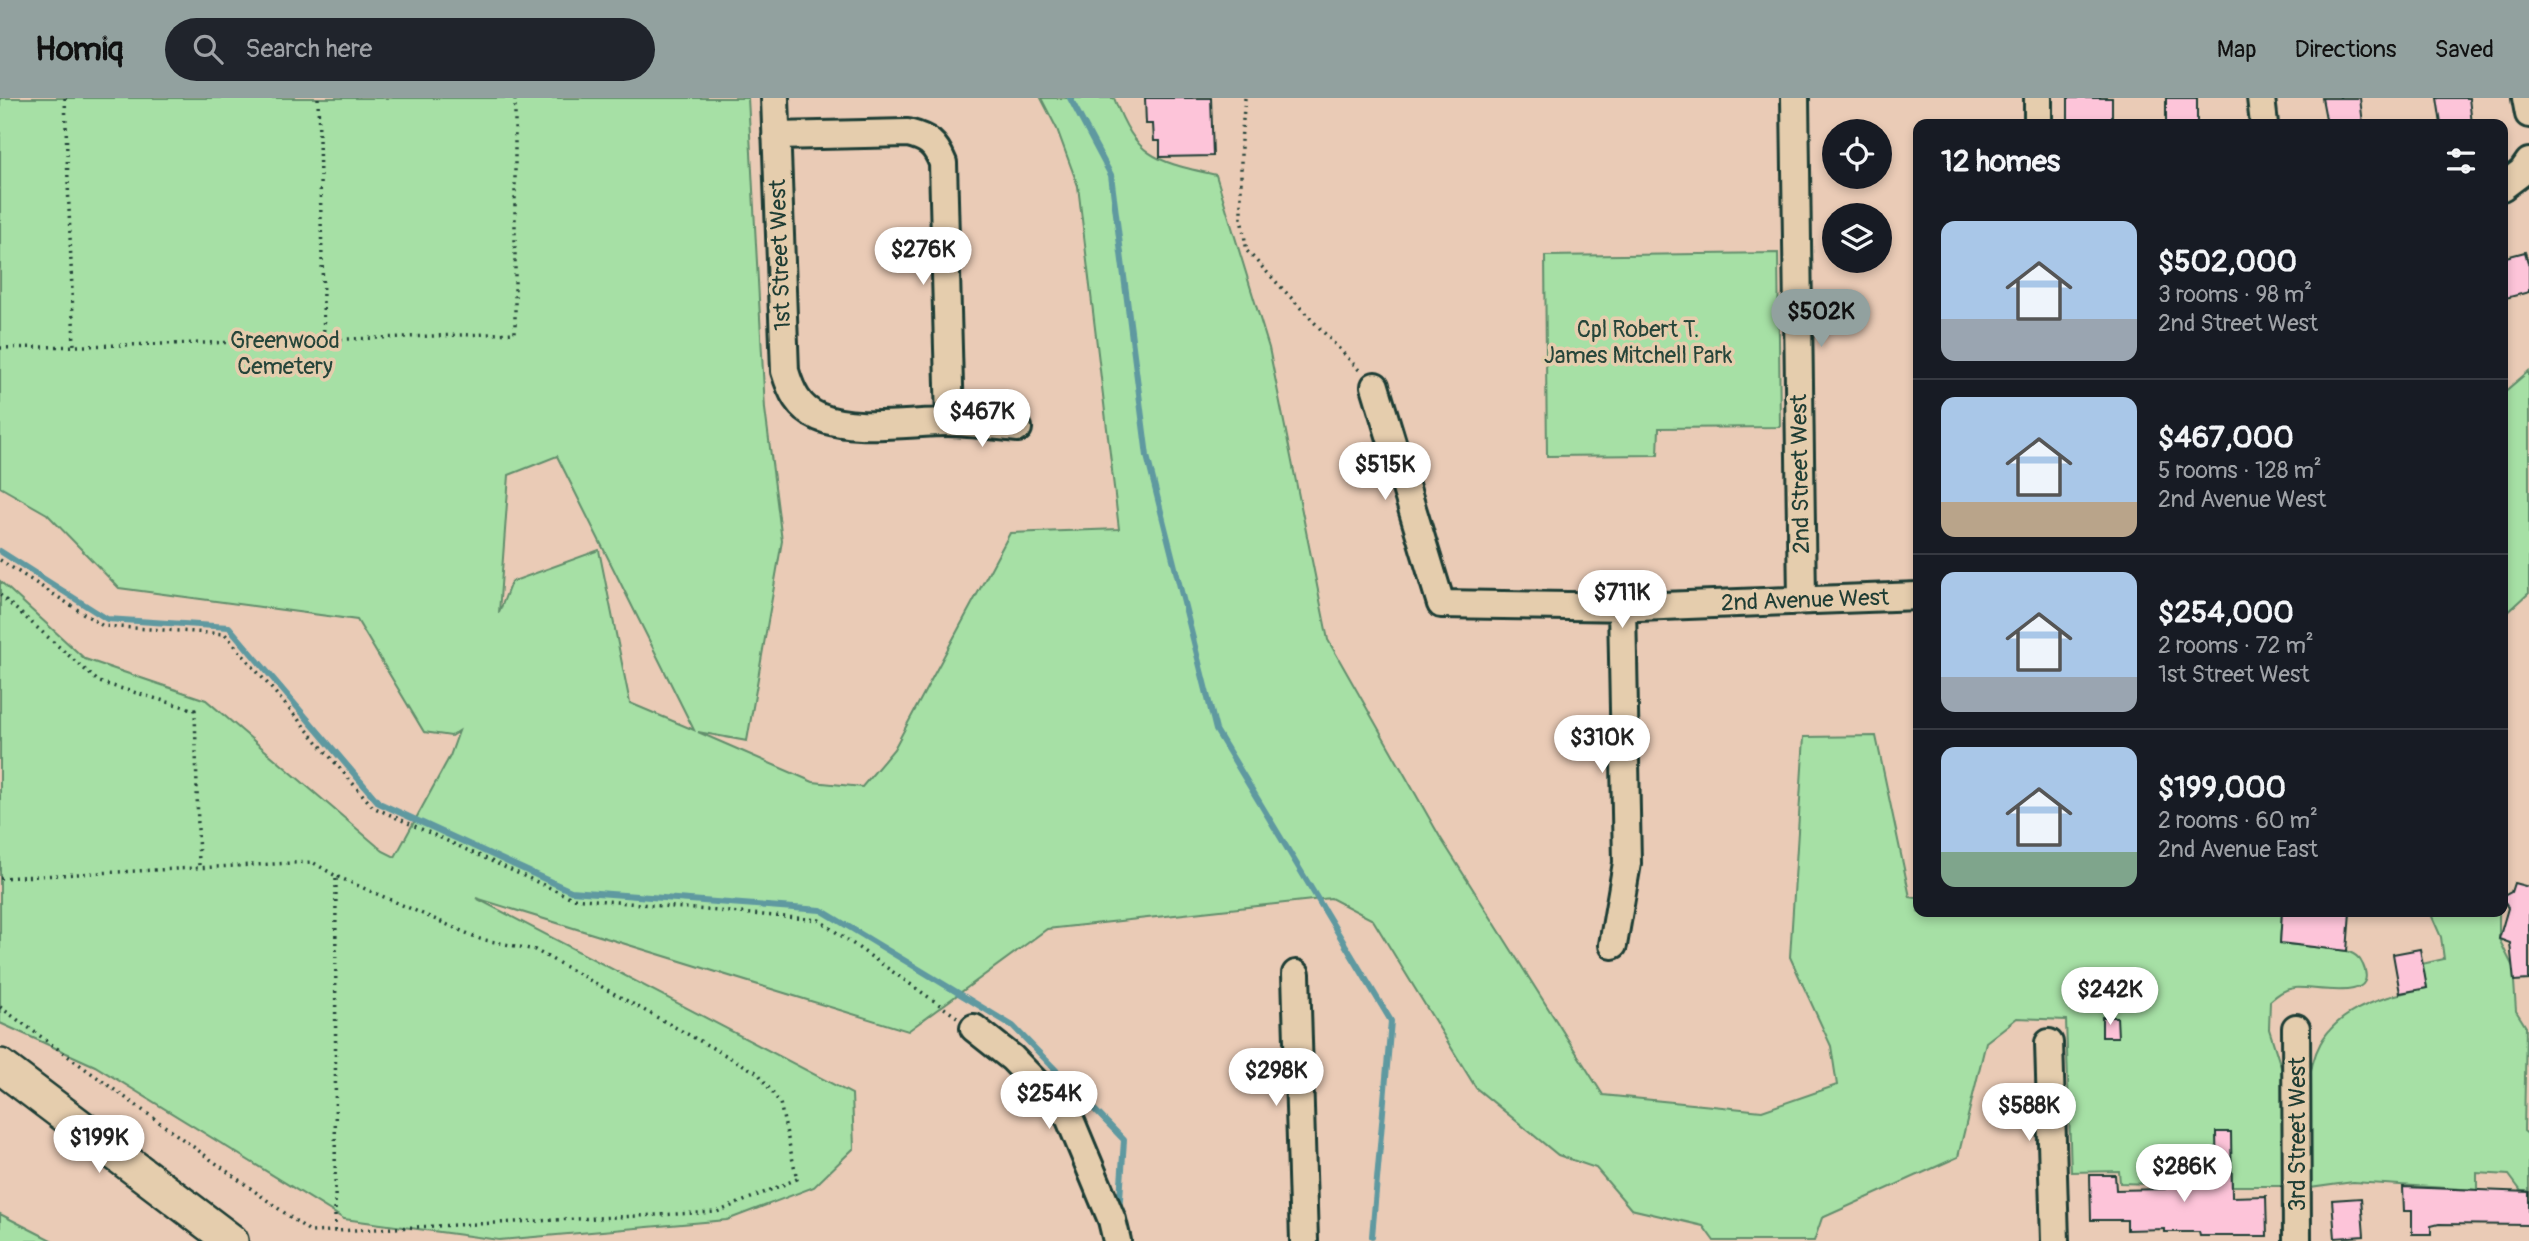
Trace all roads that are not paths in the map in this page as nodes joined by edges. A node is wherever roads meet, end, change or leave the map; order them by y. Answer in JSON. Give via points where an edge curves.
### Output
{"nodes":[{"id":1,"x":775,"y":98,"type":"edge"},
{"id":2,"x":1795,"y":98,"type":"edge"},
{"id":3,"x":2038,"y":98,"type":"edge"},
{"id":4,"x":2261,"y":98,"type":"edge"},
{"id":5,"x":2526,"y":98,"type":"edge"},
{"id":6,"x":2529,"y":114,"type":"edge"},
{"id":7,"x":2038,"y":119,"type":"edge"},
{"id":8,"x":2263,"y":119,"type":"edge"},
{"id":9,"x":776,"y":136,"type":"junction"},
{"id":10,"x":2529,"y":162,"type":"edge"},
{"id":11,"x":2508,"y":182,"type":"edge"},
{"id":12,"x":1375,"y":386,"type":"road end"},
{"id":13,"x":950,"y":422,"type":"junction"},
{"id":14,"x":1018,"y":428,"type":"dead end"},
{"id":15,"x":1913,"y":596,"type":"edge"},
{"id":16,"x":1802,"y":599,"type":"junction"},
{"id":17,"x":1622,"y":607,"type":"junction"},
{"id":18,"x":1614,"y":945,"type":"dead end"},
{"id":19,"x":1296,"y":974,"type":"dead end"},
{"id":20,"x":974,"y":1028,"type":"road end"},
{"id":21,"x":2296,"y":1028,"type":"dead end"},
{"id":22,"x":2049,"y":1043,"type":"dead end"},
{"id":23,"x":0,"y":1066,"type":"edge"},
{"id":24,"x":231,"y":1241,"type":"edge"},
{"id":25,"x":1117,"y":1241,"type":"edge"},
{"id":26,"x":1304,"y":1241,"type":"edge"},
{"id":27,"x":2055,"y":1241,"type":"edge"},
{"id":28,"x":2297,"y":1241,"type":"edge"}],
"edges":[{"from":1,"to":9,"type":"street","name":"1st Street West"},
{"from":2,"to":16,"type":"street","name":"2nd Street West"},
{"from":3,"to":7,"type":"street"},
{"from":4,"to":8,"type":"street"},
{"from":5,"to":6,"type":"street"},
{"from":9,"to":13,"type":"street","name":"1st Street West","via":[[785,371],[791,393],[820,418],[855,424]]},
{"from":9,"to":13,"type":"street","via":[[908,133],[936,146],[943,163]]},
{"from":10,"to":11,"type":"street"},
{"from":12,"to":17,"type":"street","name":"2nd Avenue West","via":[[1441,604]]},
{"from":13,"to":14,"type":"street"},
{"from":15,"to":16,"type":"street","name":"2nd Avenue West"},
{"from":16,"to":17,"type":"street","name":"2nd Avenue West"},
{"from":17,"to":18,"type":"street","via":[[1627,863]]},
{"from":19,"to":26,"type":"street"},
{"from":20,"to":25,"type":"street","via":[[1012,1058],[1069,1117]]},
{"from":21,"to":28,"type":"street","name":"3rd Street West"},
{"from":22,"to":27,"type":"street"},
{"from":23,"to":24,"type":"main road"}]}
